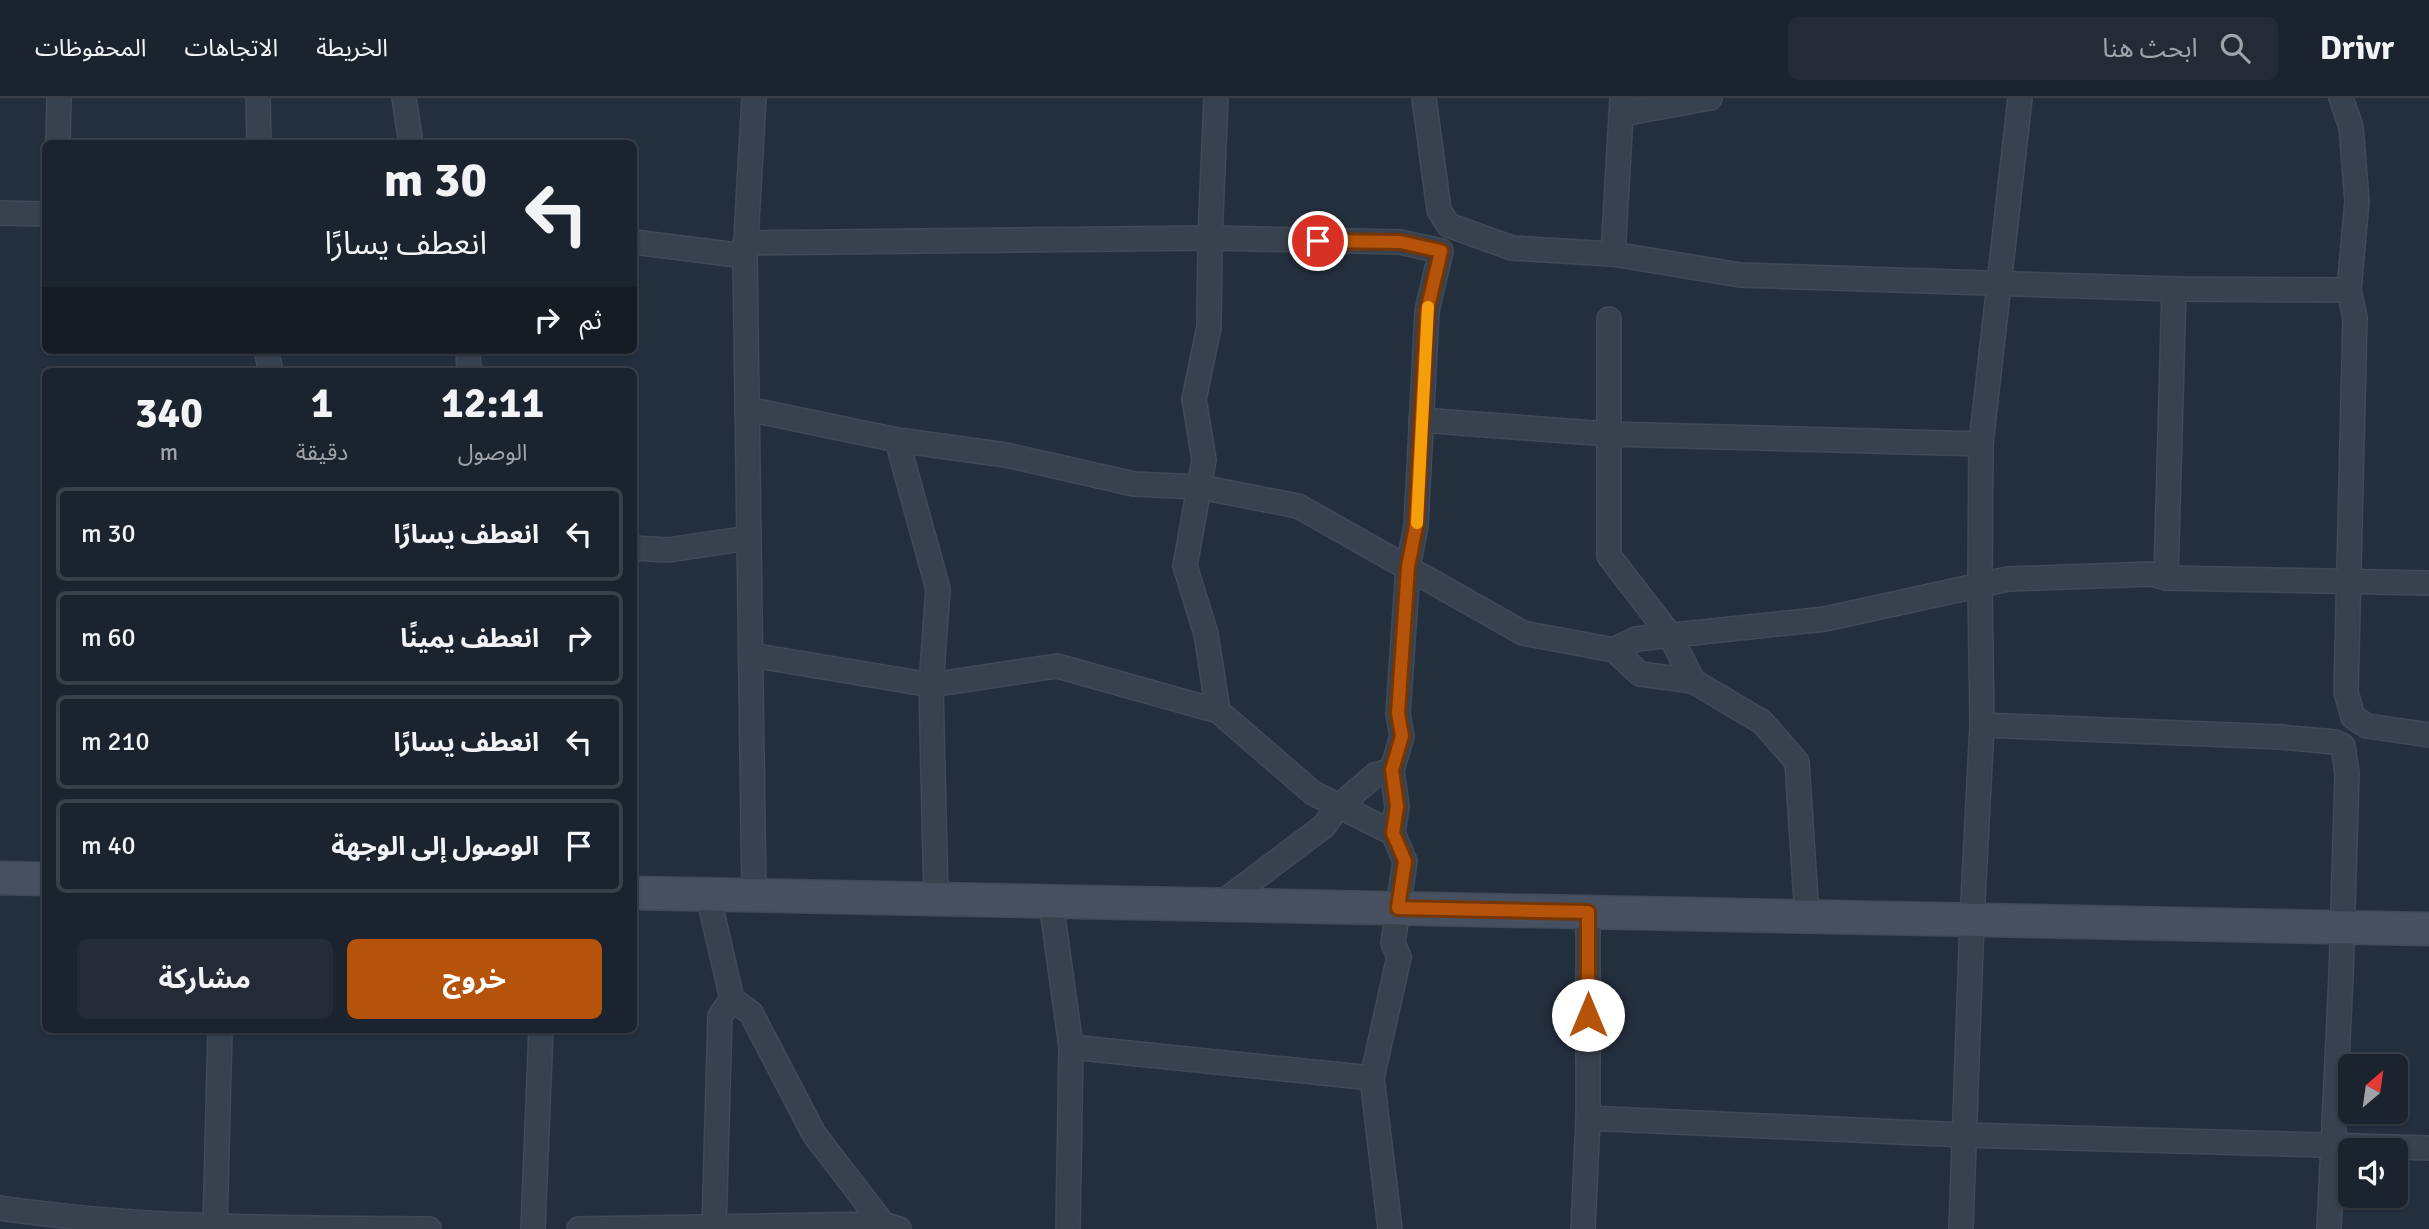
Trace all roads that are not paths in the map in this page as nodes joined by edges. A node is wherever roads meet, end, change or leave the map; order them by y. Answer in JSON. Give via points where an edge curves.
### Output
{"nodes":[{"id":1,"x":60,"y":98,"type":"edge"},
{"id":2,"x":258,"y":98,"type":"edge"},
{"id":3,"x":404,"y":98,"type":"edge"},
{"id":4,"x":754,"y":98,"type":"edge"},
{"id":5,"x":1216,"y":98,"type":"edge"},
{"id":6,"x":1424,"y":98,"type":"edge"},
{"id":7,"x":1710,"y":98,"type":"edge"},
{"id":8,"x":2020,"y":98,"type":"edge"},
{"id":9,"x":2341,"y":98,"type":"edge"},
{"id":10,"x":1622,"y":106,"type":"edge"},
{"id":11,"x":58,"y":140,"type":"edge"},
{"id":12,"x":258,"y":140,"type":"edge"},
{"id":13,"x":410,"y":140,"type":"edge"},
{"id":14,"x":0,"y":213,"type":"edge"},
{"id":15,"x":42,"y":214,"type":"edge"},
{"id":16,"x":1209,"y":238,"type":"junction"},
{"id":17,"x":637,"y":243,"type":"edge"},
{"id":18,"x":745,"y":249,"type":"junction"},
{"id":19,"x":1613,"y":254,"type":"junction"},
{"id":20,"x":1999,"y":283,"type":"junction"},
{"id":21,"x":2174,"y":289,"type":"junction"},
{"id":22,"x":2349,"y":290,"type":"junction"},
{"id":23,"x":1609,"y":319,"type":"dead end"},
{"id":24,"x":747,"y":408,"type":"junction"},
{"id":25,"x":1421,"y":420,"type":"junction"},
{"id":26,"x":1608,"y":435,"type":"junction"},
{"id":27,"x":897,"y":440,"type":"junction"},
{"id":28,"x":1981,"y":444,"type":"junction"},
{"id":29,"x":1200,"y":487,"type":"junction"},
{"id":30,"x":749,"y":538,"type":"junction"},
{"id":31,"x":637,"y":548,"type":"edge"},
{"id":32,"x":1408,"y":567,"type":"junction"},
{"id":33,"x":2166,"y":578,"type":"junction"},
{"id":34,"x":2347,"y":580,"type":"junction"},
{"id":35,"x":2429,"y":583,"type":"edge"},
{"id":36,"x":1979,"y":586,"type":"junction"},
{"id":37,"x":1670,"y":635,"type":"junction"},
{"id":38,"x":1614,"y":650,"type":"junction"},
{"id":39,"x":751,"y":655,"type":"junction"},
{"id":40,"x":1693,"y":681,"type":"junction"},
{"id":41,"x":931,"y":685,"type":"junction"},
{"id":42,"x":1218,"y":711,"type":"junction"},
{"id":43,"x":1982,"y":725,"type":"junction"},
{"id":44,"x":2429,"y":735,"type":"edge"},
{"id":45,"x":1392,"y":770,"type":"junction"},
{"id":46,"x":1338,"y":807,"type":"junction"},
{"id":47,"x":1393,"y":833,"type":"junction"},
{"id":48,"x":0,"y":878,"type":"edge"},
{"id":49,"x":42,"y":879,"type":"edge"},
{"id":50,"x":637,"y":893,"type":"edge"},
{"id":51,"x":708,"y":895,"type":"junction"},
{"id":52,"x":754,"y":896,"type":"junction"},
{"id":53,"x":936,"y":900,"type":"junction"},
{"id":54,"x":1051,"y":902,"type":"junction"},
{"id":55,"x":1219,"y":905,"type":"junction"},
{"id":56,"x":1398,"y":908,"type":"junction"},
{"id":57,"x":1588,"y":912,"type":"junction"},
{"id":58,"x":1807,"y":917,"type":"junction"},
{"id":59,"x":1972,"y":920,"type":"junction"},
{"id":60,"x":2342,"y":927,"type":"junction"},
{"id":61,"x":2429,"y":929,"type":"edge"},
{"id":62,"x":732,"y":999,"type":"junction"},
{"id":63,"x":220,"y":1033,"type":"edge"},
{"id":64,"x":541,"y":1033,"type":"edge"},
{"id":65,"x":1071,"y":1048,"type":"junction"},
{"id":66,"x":1373,"y":1078,"type":"junction"},
{"id":67,"x":1588,"y":1118,"type":"junction"},
{"id":68,"x":1964,"y":1135,"type":"junction"},
{"id":69,"x":2334,"y":1144,"type":"junction"},
{"id":70,"x":2429,"y":1148,"type":"edge"},
{"id":71,"x":0,"y":1208,"type":"edge"},
{"id":72,"x":891,"y":1227,"type":"edge"},
{"id":73,"x":714,"y":1228,"type":"edge"},
{"id":74,"x":215,"y":1229,"type":"edge"},
{"id":75,"x":429,"y":1229,"type":"edge"},
{"id":76,"x":533,"y":1229,"type":"edge"},
{"id":77,"x":579,"y":1229,"type":"edge"},
{"id":78,"x":1068,"y":1229,"type":"edge"},
{"id":79,"x":1390,"y":1229,"type":"edge"},
{"id":80,"x":1583,"y":1229,"type":"edge"},
{"id":81,"x":1961,"y":1229,"type":"edge"},
{"id":82,"x":2329,"y":1229,"type":"edge"}],
"edges":[{"from":1,"to":11,"type":"street"},
{"from":2,"to":12,"type":"street"},
{"from":3,"to":13,"type":"street"},
{"from":4,"to":18,"type":"street"},
{"from":5,"to":16,"type":"street"},
{"from":6,"to":19,"type":"street","via":[[1439,210],[1448,225],[1512,248]]},
{"from":7,"to":10,"type":"street"},
{"from":8,"to":20,"type":"street"},
{"from":9,"to":22,"type":"street","via":[[2351,127],[2357,201]]},
{"from":10,"to":19,"type":"street"},
{"from":14,"to":15,"type":"street"},
{"from":16,"to":18,"type":"street"},
{"from":16,"to":25,"type":"street","via":[[1400,242],[1441,251],[1427,311]]},
{"from":16,"to":29,"type":"street","via":[[1209,327],[1194,399],[1204,460]]},
{"from":17,"to":18,"type":"street"},
{"from":18,"to":24,"type":"street"},
{"from":19,"to":20,"type":"street","via":[[1740,275]]},
{"from":20,"to":21,"type":"street"},
{"from":20,"to":28,"type":"street"},
{"from":21,"to":22,"type":"street"},
{"from":21,"to":33,"type":"street"},
{"from":22,"to":34,"type":"street","via":[[2355,318]]},
{"from":23,"to":26,"type":"street"},
{"from":24,"to":27,"type":"street"},
{"from":24,"to":30,"type":"street"},
{"from":25,"to":26,"type":"street"},
{"from":25,"to":32,"type":"street","via":[[1416,526]]},
{"from":26,"to":28,"type":"street"},
{"from":26,"to":37,"type":"street","via":[[1609,556]]},
{"from":27,"to":29,"type":"street","via":[[1006,454],[1134,484]]},
{"from":27,"to":41,"type":"street","via":[[938,589]]},
{"from":28,"to":36,"type":"street"},
{"from":29,"to":32,"type":"street","via":[[1298,506]]},
{"from":29,"to":42,"type":"street","via":[[1185,566],[1206,634]]},
{"from":30,"to":31,"type":"street","via":[[668,550]]},
{"from":30,"to":39,"type":"street"},
{"from":32,"to":38,"type":"street","via":[[1523,633]]},
{"from":32,"to":45,"type":"street","via":[[1398,713],[1402,736]]},
{"from":33,"to":34,"type":"street"},
{"from":33,"to":36,"type":"street","via":[[2152,574],[2008,579]]},
{"from":34,"to":35,"type":"street"},
{"from":34,"to":44,"type":"street","via":[[2346,692],[2353,717],[2367,726]]},
{"from":36,"to":37,"type":"street","via":[[1825,619]]},
{"from":36,"to":43,"type":"street"},
{"from":37,"to":38,"type":"street","via":[[1636,639]]},
{"from":37,"to":40,"type":"street"},
{"from":38,"to":40,"type":"street","via":[[1640,674]]},
{"from":39,"to":41,"type":"street"},
{"from":39,"to":52,"type":"street"},
{"from":40,"to":58,"type":"street","via":[[1762,722],[1797,761]]},
{"from":41,"to":42,"type":"street","via":[[1057,666]]},
{"from":41,"to":53,"type":"street"},
{"from":42,"to":46,"type":"street","via":[[1313,793]]},
{"from":43,"to":59,"type":"street"},
{"from":43,"to":60,"type":"street","via":[[2281,737],[2343,746],[2347,773]]},
{"from":45,"to":46,"type":"street","via":[[1375,775]]},
{"from":45,"to":47,"type":"street","via":[[1397,806]]},
{"from":46,"to":47,"type":"street"},
{"from":46,"to":55,"type":"street","via":[[1324,826]]},
{"from":47,"to":56,"type":"street","via":[[1405,861]]},
{"from":48,"to":49,"type":"main road"},
{"from":50,"to":51,"type":"main road"},
{"from":51,"to":52,"type":"main road"},
{"from":51,"to":62,"type":"street"},
{"from":52,"to":53,"type":"main road"},
{"from":53,"to":54,"type":"main road"},
{"from":54,"to":55,"type":"main road"},
{"from":54,"to":65,"type":"street"},
{"from":55,"to":56,"type":"main road"},
{"from":56,"to":57,"type":"main road"},
{"from":56,"to":66,"type":"street","via":[[1392,943],[1399,957]]},
{"from":57,"to":58,"type":"main road"},
{"from":57,"to":67,"type":"street"},
{"from":58,"to":59,"type":"main road"},
{"from":59,"to":60,"type":"main road"},
{"from":59,"to":68,"type":"street"},
{"from":60,"to":61,"type":"main road"},
{"from":60,"to":69,"type":"street"},
{"from":62,"to":72,"type":"street","via":[[751,1013],[814,1134]]},
{"from":62,"to":73,"type":"street","via":[[720,1016]]},
{"from":63,"to":74,"type":"street"},
{"from":64,"to":76,"type":"street"},
{"from":65,"to":66,"type":"street"},
{"from":65,"to":78,"type":"street"},
{"from":66,"to":79,"type":"street"},
{"from":67,"to":68,"type":"street"},
{"from":67,"to":80,"type":"street"},
{"from":68,"to":69,"type":"street"},
{"from":68,"to":81,"type":"street"},
{"from":69,"to":70,"type":"street"},
{"from":69,"to":82,"type":"street"},
{"from":71,"to":74,"type":"street"},
{"from":72,"to":73,"type":"street"},
{"from":73,"to":77,"type":"street"},
{"from":74,"to":75,"type":"street"}]}
